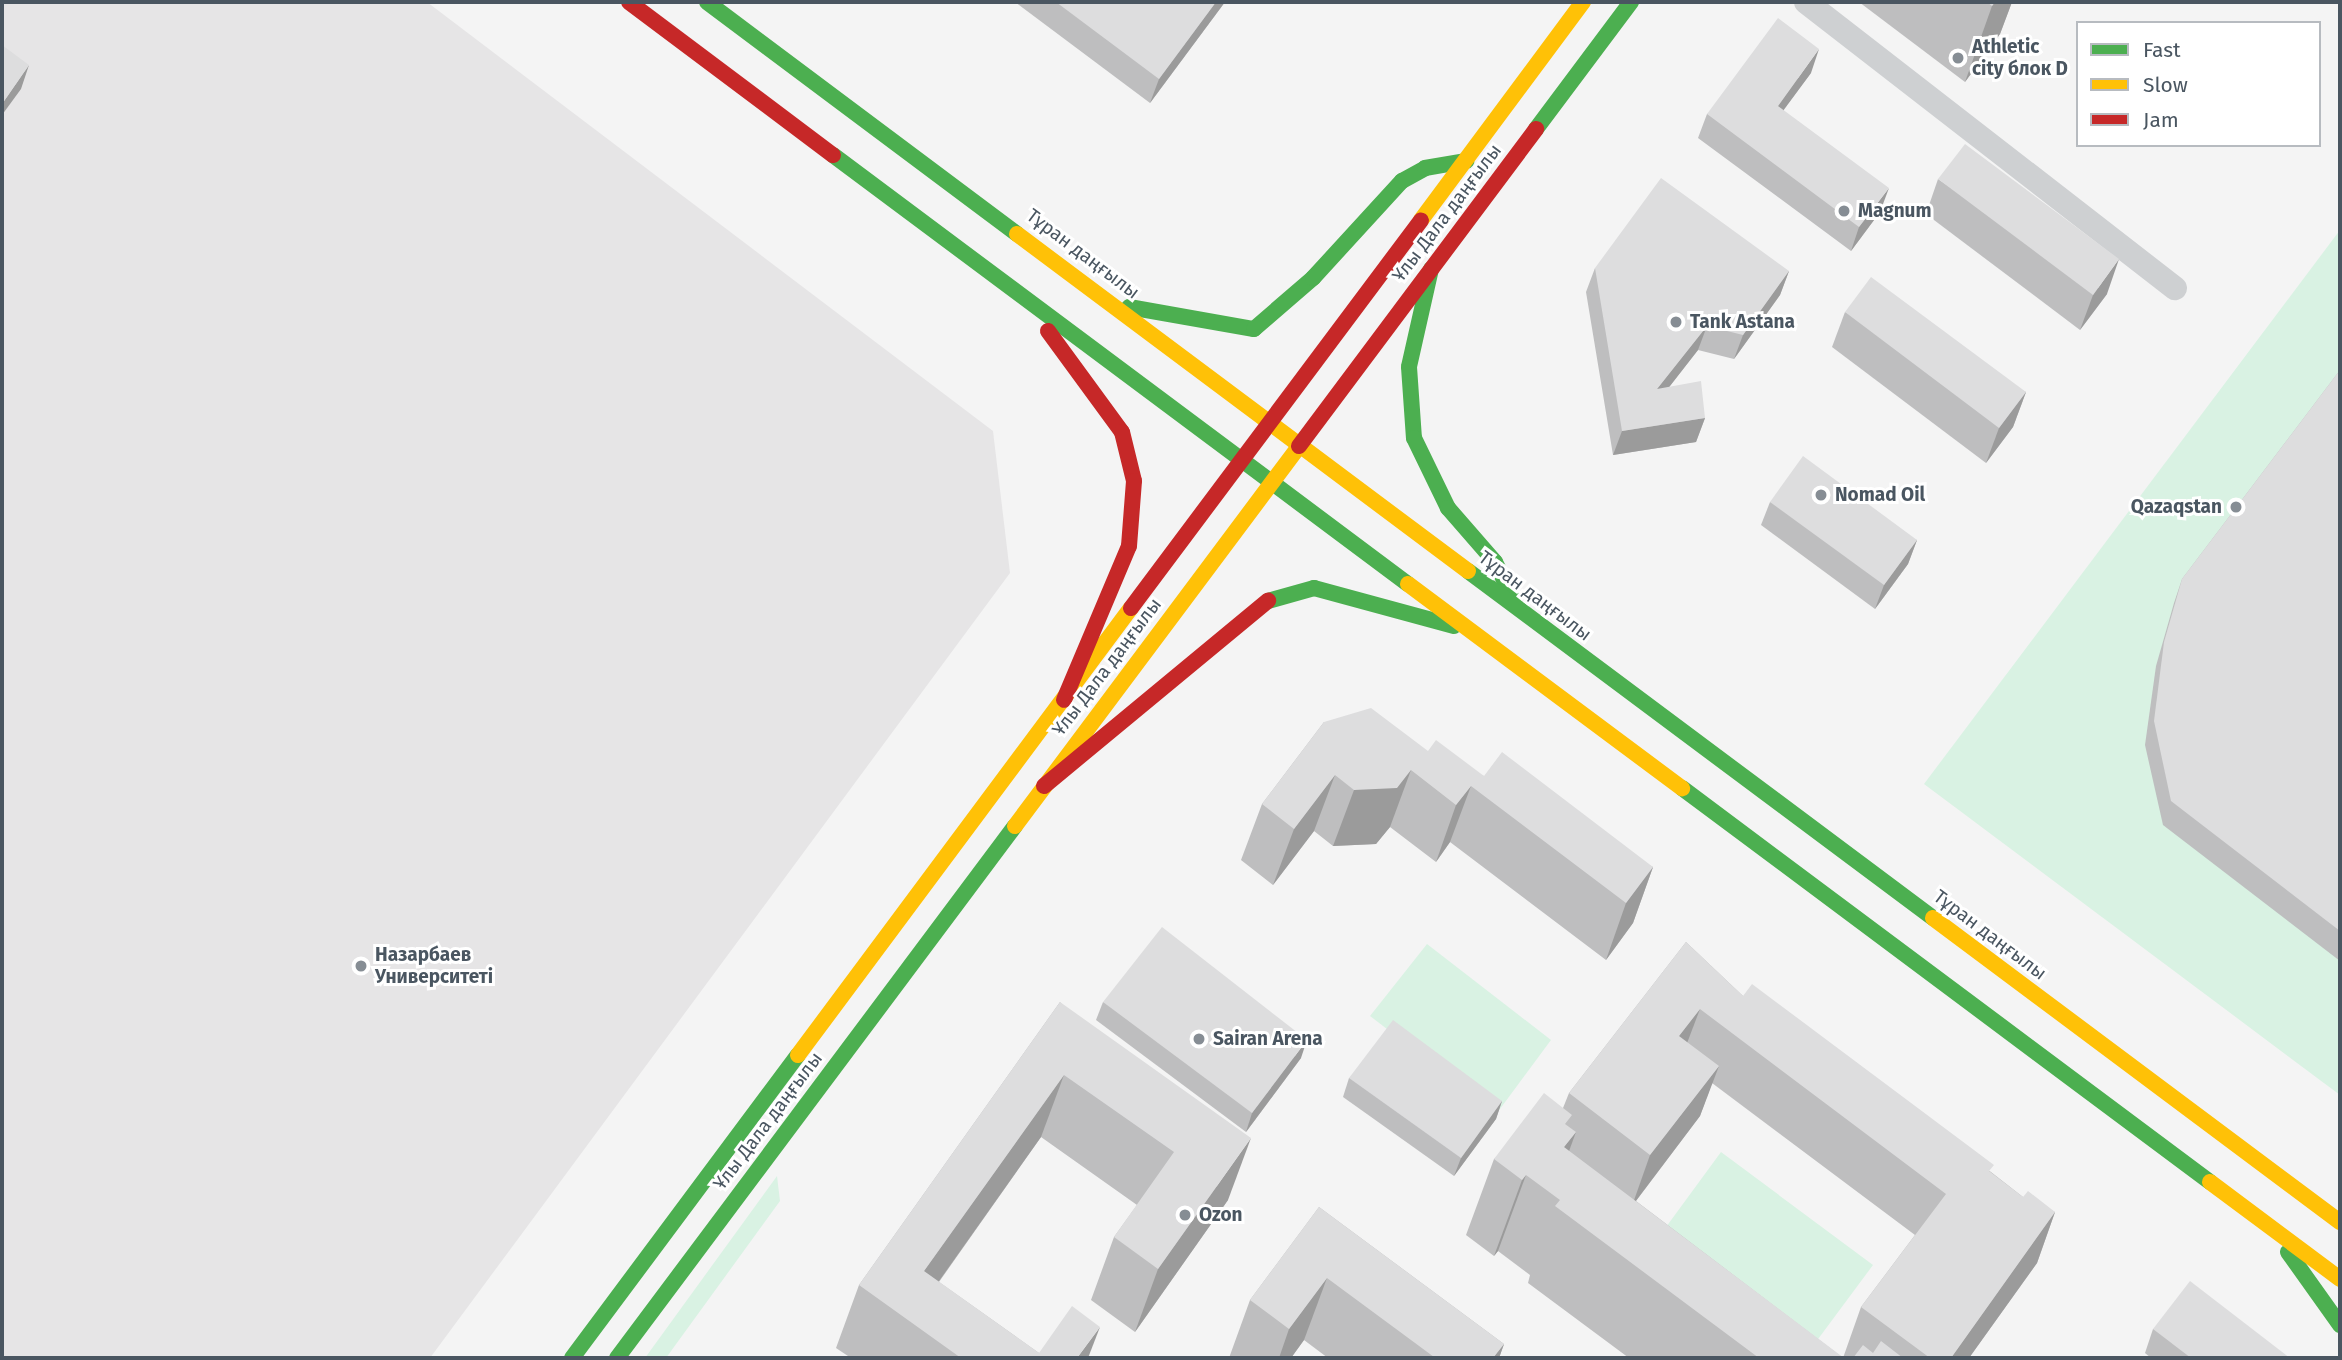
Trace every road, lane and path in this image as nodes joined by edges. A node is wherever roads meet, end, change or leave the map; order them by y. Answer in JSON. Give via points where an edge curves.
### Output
{"nodes":[{"id":1,"x":629,"y":2,"type":"edge"},
{"id":2,"x":707,"y":2,"type":"edge"},
{"id":3,"x":1583,"y":2,"type":"edge"},
{"id":4,"x":1631,"y":2,"type":"edge"},
{"id":5,"x":1806,"y":2,"type":"edge"},
{"id":6,"x":1466,"y":160,"type":"junction"},
{"id":7,"x":1431,"y":269,"type":"junction"},
{"id":8,"x":1011,"y":286,"type":"junction"},
{"id":9,"x":2175,"y":288,"type":"dead end"},
{"id":10,"x":1116,"y":304,"type":"junction"},
{"id":11,"x":1271,"y":425,"type":"junction"},
{"id":12,"x":1299,"y":446,"type":"junction"},
{"id":13,"x":1245,"y":459,"type":"junction"},
{"id":14,"x":1272,"y":480,"type":"junction"},
{"id":15,"x":1520,"y":611,"type":"junction"},
{"id":16,"x":1477,"y":633,"type":"junction"},
{"id":17,"x":1064,"y":700,"type":"junction"},
{"id":18,"x":1044,"y":786,"type":"junction"},
{"id":19,"x":2340,"y":1222,"type":"edge"},
{"id":20,"x":2280,"y":1234,"type":"junction"},
{"id":21,"x":2340,"y":1279,"type":"edge"},
{"id":22,"x":2340,"y":1325,"type":"edge"},
{"id":23,"x":572,"y":1358,"type":"edge"},
{"id":24,"x":617,"y":1358,"type":"edge"}],
"edges":[{"from":1,"to":8,"type":"main road"},
{"from":2,"to":10,"type":"main road","name":"Тұран даңғылы"},
{"from":3,"to":6,"type":"main road","name":"Ұлы Дала даңғылы"},
{"from":4,"to":7,"type":"main road","name":"Ұлы Дала даңғылы"},
{"from":5,"to":9,"type":"street"},
{"from":6,"to":10,"type":"main road","via":[[1424,168],[1402,181],[1312,278],[1254,329],[1232,330]]},
{"from":6,"to":11,"type":"main road","name":"Ұлы Дала даңғылы"},
{"from":7,"to":12,"type":"main road","name":"Ұлы Дала даңғылы"},
{"from":7,"to":15,"type":"main road","via":[[1409,367],[1415,438],[1442,499],[1495,562]]},
{"from":8,"to":13,"type":"main road"},
{"from":8,"to":17,"type":"main road","via":[[1122,432],[1134,481],[1129,546]]},
{"from":10,"to":11,"type":"main road","name":"Тұран даңғылы"},
{"from":11,"to":12,"type":"main road","name":"Тұран даңғылы"},
{"from":11,"to":13,"type":"main road","name":"Ұлы Дала даңғылы"},
{"from":12,"to":14,"type":"main road","name":"Ұлы Дала даңғылы"},
{"from":12,"to":15,"type":"main road","name":"Тұран даңғылы"},
{"from":13,"to":14,"type":"main road"},
{"from":13,"to":17,"type":"main road","name":"Ұлы Дала даңғылы"},
{"from":14,"to":16,"type":"main road"},
{"from":14,"to":18,"type":"main road","name":"Ұлы Дала даңғылы"},
{"from":15,"to":19,"type":"main road","name":"Тұран даңғылы"},
{"from":16,"to":18,"type":"main road","via":[[1339,593],[1314,588],[1284,594],[1222,629]]},
{"from":16,"to":20,"type":"main road"},
{"from":17,"to":23,"type":"main road","name":"Ұлы Дала даңғылы"},
{"from":18,"to":24,"type":"main road","name":"Ұлы Дала даңғылы"},
{"from":20,"to":21,"type":"main road"},
{"from":20,"to":22,"type":"main road","via":[[2299,1275]]}]}
